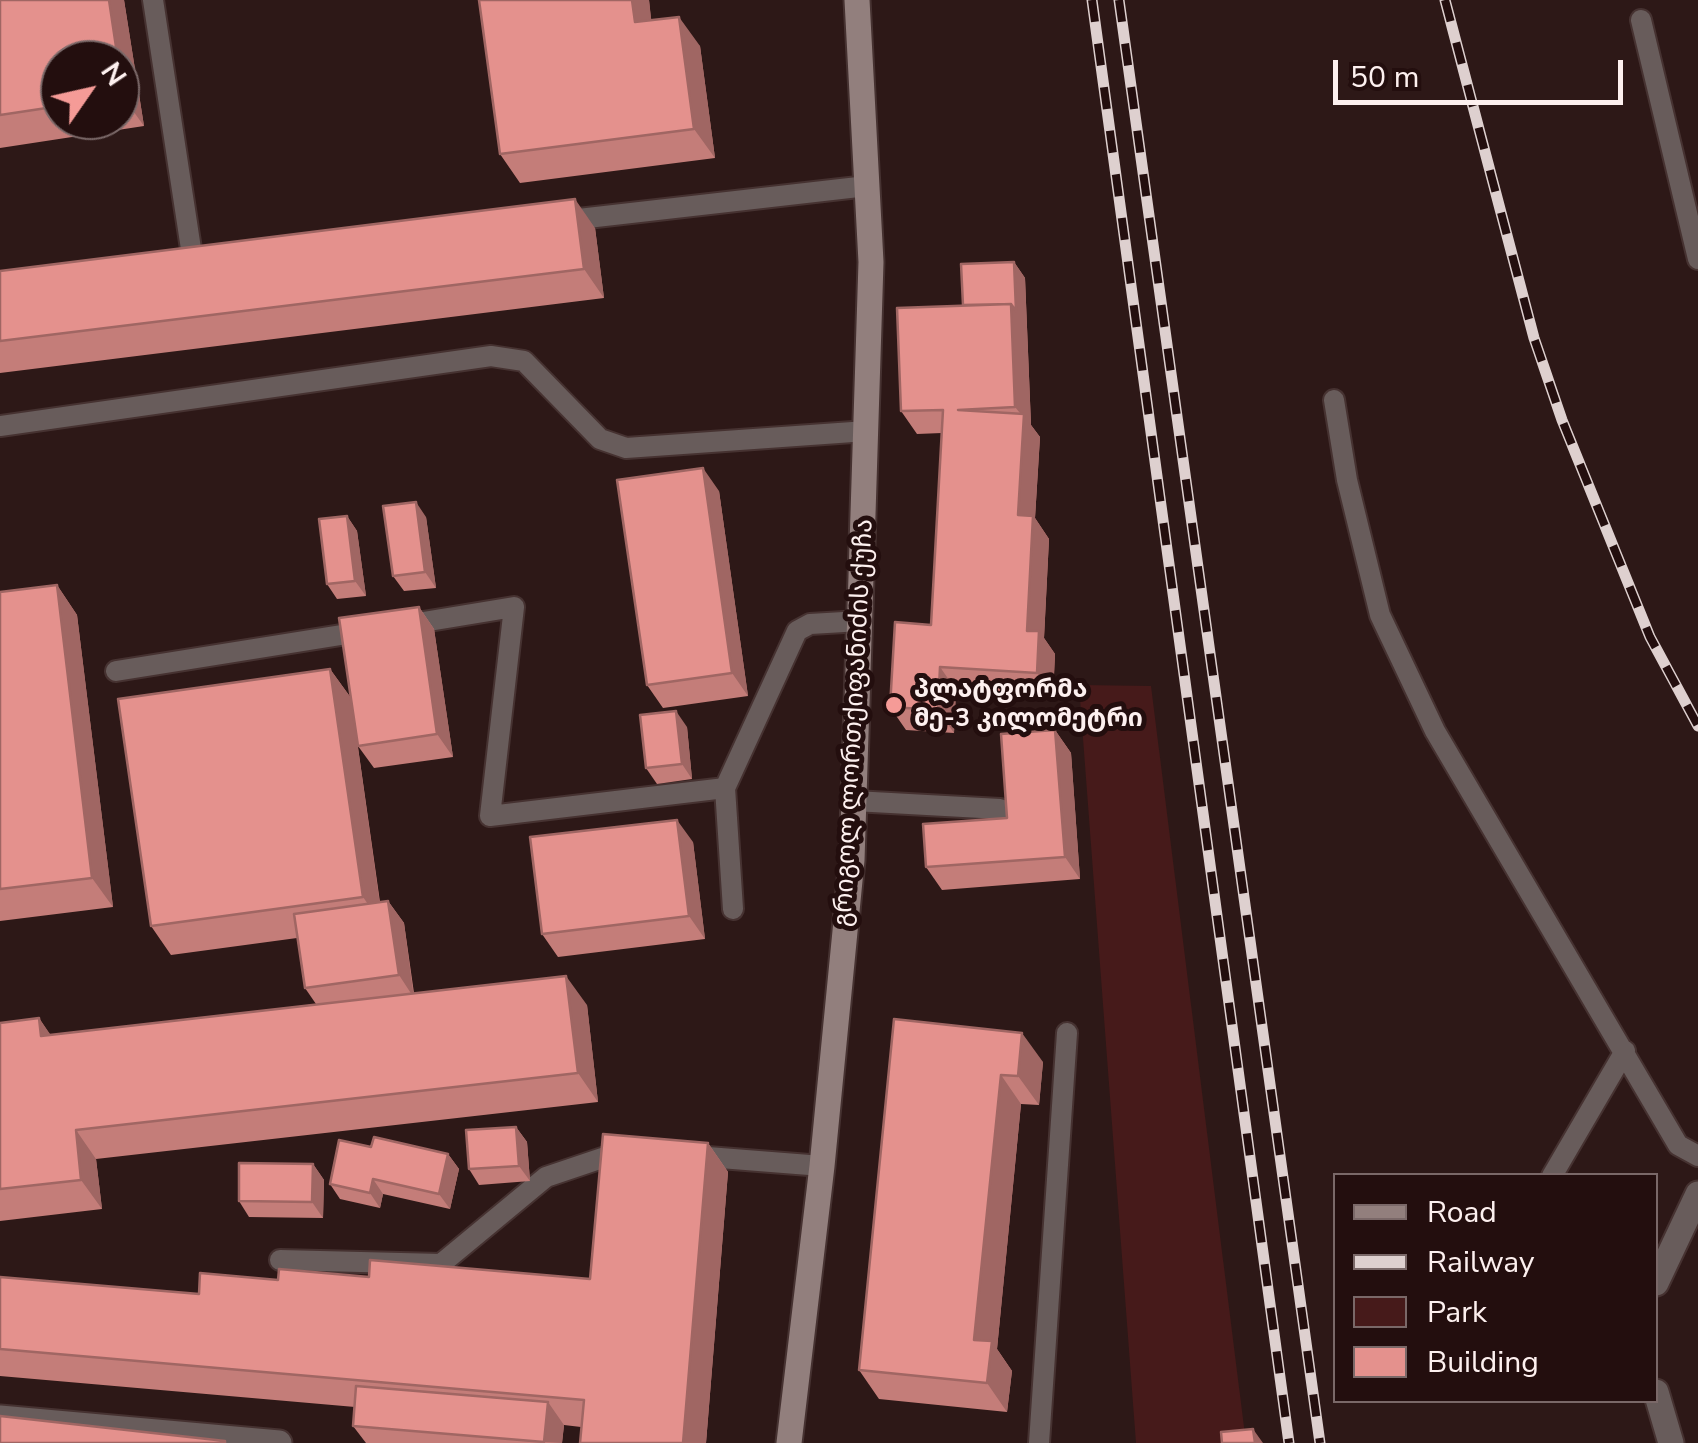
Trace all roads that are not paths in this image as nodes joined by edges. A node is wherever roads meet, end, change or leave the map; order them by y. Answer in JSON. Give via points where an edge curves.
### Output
{"nodes":[{"id":1,"x":153,"y":0,"type":"edge"},
{"id":2,"x":857,"y":0,"type":"edge"},
{"id":3,"x":1641,"y":20,"type":"dead end"},
{"id":4,"x":867,"y":186,"type":"junction"},
{"id":5,"x":550,"y":222,"type":"edge"},
{"id":6,"x":1694,"y":227,"type":"edge"},
{"id":7,"x":1698,"y":260,"type":"edge"},
{"id":8,"x":194,"y":262,"type":"edge"},
{"id":9,"x":1334,"y":400,"type":"dead end"},
{"id":10,"x":0,"y":426,"type":"edge"},
{"id":11,"x":867,"y":432,"type":"junction"},
{"id":12,"x":861,"y":621,"type":"junction"},
{"id":13,"x":116,"y":670,"type":"dead end"},
{"id":14,"x":725,"y":788,"type":"junction"},
{"id":15,"x":854,"y":800,"type":"junction"},
{"id":16,"x":1000,"y":809,"type":"edge"},
{"id":17,"x":733,"y":909,"type":"dead end"},
{"id":18,"x":1067,"y":1032,"type":"dead end"},
{"id":19,"x":1625,"y":1052,"type":"junction"},
{"id":20,"x":1698,"y":1156,"type":"edge"},
{"id":21,"x":822,"y":1166,"type":"junction"},
{"id":22,"x":1554,"y":1173,"type":"edge"},
{"id":23,"x":1698,"y":1194,"type":"edge"},
{"id":24,"x":280,"y":1260,"type":"dead end"},
{"id":25,"x":1658,"y":1279,"type":"edge"},
{"id":26,"x":1658,"y":1399,"type":"edge"},
{"id":27,"x":0,"y":1418,"type":"edge"},
{"id":28,"x":278,"y":1443,"type":"edge"},
{"id":29,"x":789,"y":1443,"type":"edge"},
{"id":30,"x":1039,"y":1443,"type":"edge"},
{"id":31,"x":1671,"y":1443,"type":"edge"}],
"edges":[{"from":1,"to":8,"type":"lane"},
{"from":2,"to":4,"type":"street","name":"გრიგოლ ლორთქიფანიძის ქუჩა"},
{"from":3,"to":6,"type":"lane"},
{"from":4,"to":5,"type":"lane"},
{"from":4,"to":11,"type":"street","name":"გრიგოლ ლორთქიფანიძის ქუჩა"},
{"from":6,"to":7,"type":"lane"},
{"from":9,"to":19,"type":"lane","via":[[1380,615],[1435,730]]},
{"from":10,"to":11,"type":"lane","via":[[491,356],[524,361],[600,439],[626,448]]},
{"from":11,"to":12,"type":"street","name":"გრიგოლ ლორთქიფანიძის ქუჩა"},
{"from":12,"to":14,"type":"lane","via":[[797,631]]},
{"from":12,"to":15,"type":"street","name":"გრიგოლ ლორთქიფანიძის ქუჩა"},
{"from":13,"to":14,"type":"lane","via":[[514,607],[490,816]]},
{"from":14,"to":17,"type":"lane"},
{"from":15,"to":16,"type":"lane"},
{"from":15,"to":21,"type":"street","name":"გრიგოლ ლორთქიფანიძის ქუჩა"},
{"from":18,"to":30,"type":"lane"},
{"from":19,"to":20,"type":"lane","via":[[1678,1144]]},
{"from":19,"to":22,"type":"lane"},
{"from":21,"to":24,"type":"lane","via":[[626,1150],[546,1177],[441,1264]]},
{"from":21,"to":29,"type":"street","name":"გრიგოლ ლორთქიფანიძის ქუჩა"},
{"from":23,"to":25,"type":"street"},
{"from":26,"to":31,"type":"street"},
{"from":27,"to":28,"type":"street"}]}
